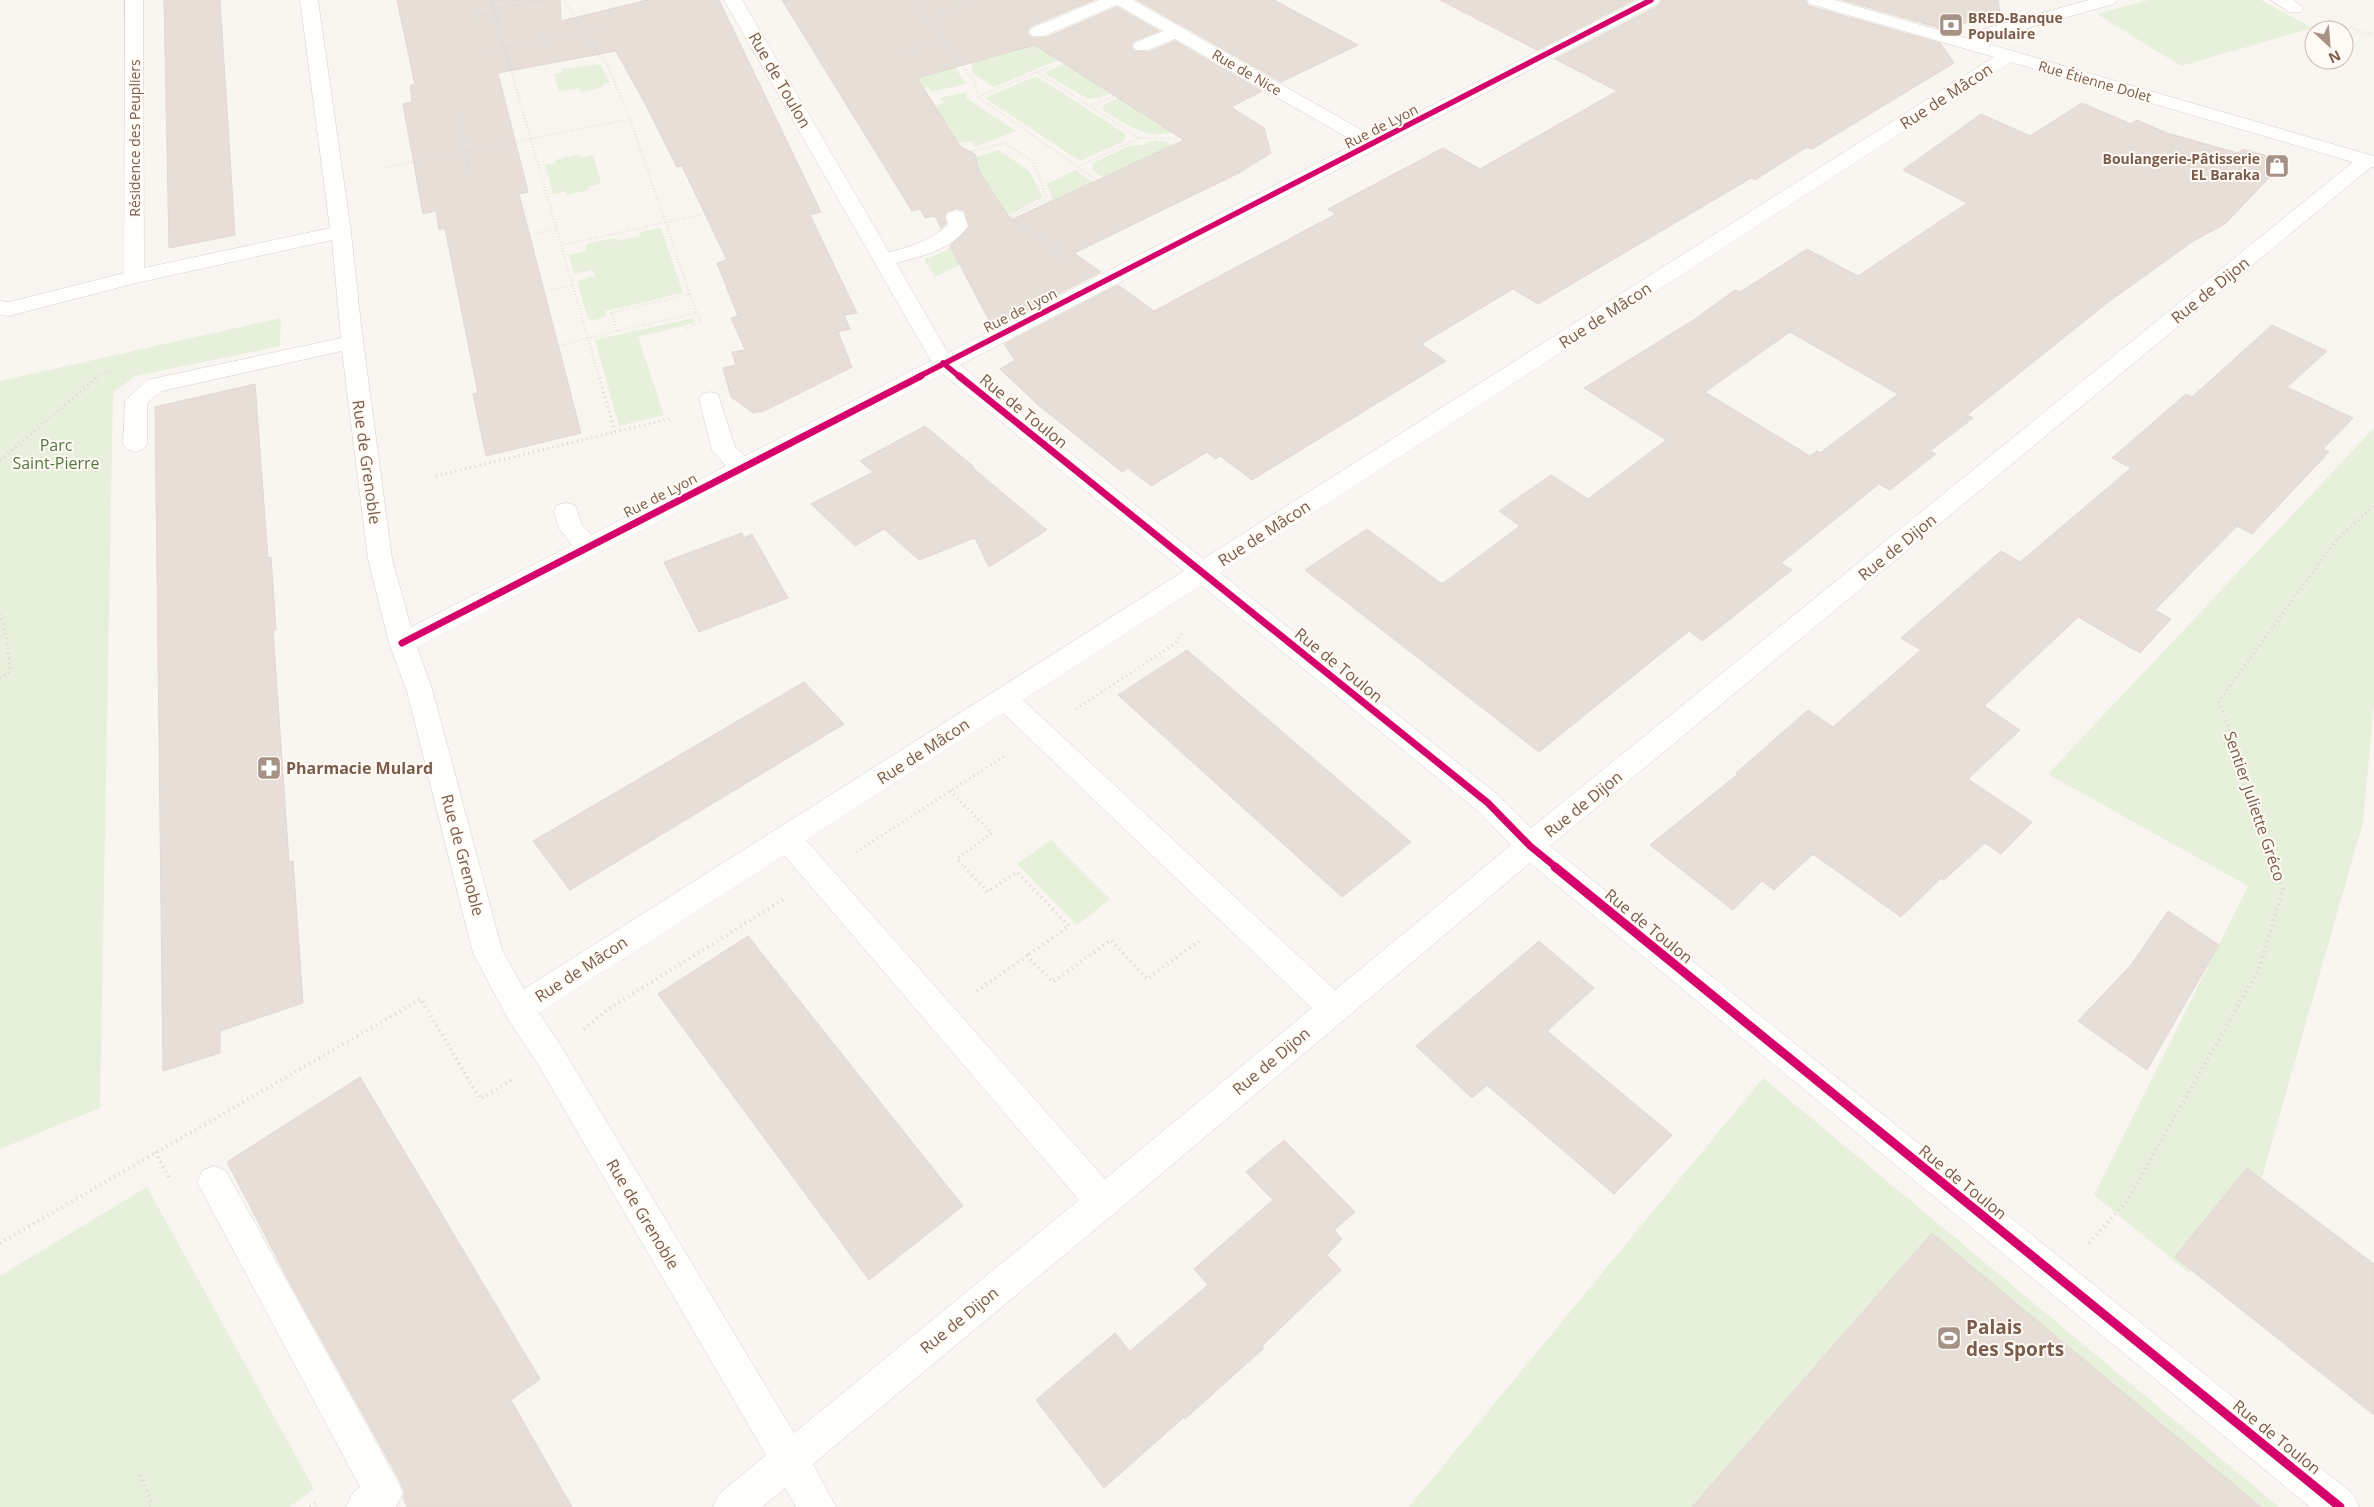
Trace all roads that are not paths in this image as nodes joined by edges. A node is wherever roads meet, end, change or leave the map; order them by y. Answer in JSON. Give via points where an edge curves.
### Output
{"nodes":[{"id":1,"x":134,"y":0,"type":"edge"},
{"id":2,"x":309,"y":0,"type":"edge"},
{"id":3,"x":733,"y":0,"type":"edge"},
{"id":4,"x":1114,"y":0,"type":"edge"},
{"id":5,"x":1121,"y":0,"type":"edge"},
{"id":6,"x":1650,"y":0,"type":"edge"},
{"id":7,"x":1816,"y":0,"type":"edge"},
{"id":8,"x":2108,"y":0,"type":"edge"},
{"id":9,"x":1038,"y":32,"type":"dead end"},
{"id":10,"x":1176,"y":32,"type":"junction"},
{"id":11,"x":1972,"y":45,"type":"junction"},
{"id":12,"x":1142,"y":46,"type":"dead end"},
{"id":13,"x":2009,"y":56,"type":"junction"},
{"id":14,"x":1372,"y":144,"type":"junction"},
{"id":15,"x":2371,"y":161,"type":"edge"},
{"id":16,"x":956,"y":216,"type":"dead end"},
{"id":17,"x":341,"y":232,"type":"junction"},
{"id":18,"x":884,"y":260,"type":"junction"},
{"id":19,"x":134,"y":276,"type":"junction"},
{"id":20,"x":3,"y":310,"type":"edge"},
{"id":21,"x":352,"y":342,"type":"junction"},
{"id":22,"x":943,"y":363,"type":"junction"},
{"id":23,"x":710,"y":399,"type":"dead end"},
{"id":24,"x":135,"y":444,"type":"dead end"},
{"id":25,"x":742,"y":467,"type":"junction"},
{"id":26,"x":566,"y":511,"type":"dead end"},
{"id":27,"x":588,"y":547,"type":"junction"},
{"id":28,"x":1202,"y":572,"type":"junction"},
{"id":29,"x":402,"y":643,"type":"junction"},
{"id":30,"x":1004,"y":699,"type":"junction"},
{"id":31,"x":787,"y":838,"type":"junction"},
{"id":32,"x":1530,"y":846,"type":"junction"},
{"id":33,"x":519,"y":1009,"type":"junction"},
{"id":34,"x":1334,"y":1009,"type":"junction"},
{"id":35,"x":214,"y":1182,"type":"dead end"},
{"id":36,"x":1103,"y":1202,"type":"junction"},
{"id":37,"x":788,"y":1460,"type":"junction"},
{"id":38,"x":365,"y":1507,"type":"edge"},
{"id":39,"x":732,"y":1507,"type":"edge"},
{"id":40,"x":817,"y":1507,"type":"edge"},
{"id":41,"x":2340,"y":1507,"type":"edge"}],
"edges":[{"from":1,"to":19,"type":"street","name":"Résidence des Peupliers"},
{"from":2,"to":17,"type":"street","name":"Rue de Grenoble"},
{"from":3,"to":18,"type":"street","name":"Rue de Toulon"},
{"from":4,"to":9,"type":"street"},
{"from":5,"to":10,"type":"street","name":"Rue de Nice"},
{"from":6,"to":14,"type":"street","name":"Rue de Lyon"},
{"from":7,"to":11,"type":"street","name":"Rue Étienne Dolet"},
{"from":8,"to":11,"type":"street","via":[[1986,34]]},
{"from":10,"to":12,"type":"street"},
{"from":10,"to":14,"type":"street","name":"Rue de Nice"},
{"from":11,"to":13,"type":"street","name":"Rue Étienne Dolet"},
{"from":13,"to":15,"type":"street","name":"Rue Étienne Dolet"},
{"from":13,"to":28,"type":"street","name":"Rue de Mâcon"},
{"from":14,"to":22,"type":"street","name":"Rue de Lyon"},
{"from":15,"to":32,"type":"street","name":"Rue de Dijon"},
{"from":16,"to":18,"type":"street","via":[[958,226],[945,239],[921,250]]},
{"from":17,"to":19,"type":"street"},
{"from":17,"to":21,"type":"street","name":"Rue de Grenoble"},
{"from":18,"to":22,"type":"street","name":"Rue de Toulon"},
{"from":19,"to":20,"type":"street"},
{"from":21,"to":24,"type":"street","via":[[155,385],[136,402]]},
{"from":21,"to":29,"type":"street","name":"Rue de Grenoble","via":[[380,559]]},
{"from":22,"to":25,"type":"street","name":"Rue de Lyon"},
{"from":22,"to":28,"type":"street","name":"Rue de Toulon"},
{"from":23,"to":25,"type":"street","via":[[724,450]]},
{"from":25,"to":27,"type":"street","name":"Rue de Lyon"},
{"from":26,"to":27,"type":"street","via":[[570,528]]},
{"from":27,"to":29,"type":"street","name":"Rue de Lyon"},
{"from":28,"to":30,"type":"street","name":"Rue de Mâcon"},
{"from":28,"to":32,"type":"street","name":"Rue de Toulon","via":[[1488,803]]},
{"from":29,"to":33,"type":"street","name":"Rue de Grenoble","via":[[420,692],[488,953]]},
{"from":30,"to":31,"type":"street","name":"Rue de Mâcon"},
{"from":30,"to":34,"type":"street"},
{"from":31,"to":33,"type":"street","name":"Rue de Mâcon"},
{"from":31,"to":36,"type":"street"},
{"from":32,"to":34,"type":"street","name":"Rue de Dijon"},
{"from":32,"to":41,"type":"street","name":"Rue de Toulon"},
{"from":33,"to":37,"type":"street","name":"Rue de Grenoble","via":[[550,1056]]},
{"from":34,"to":36,"type":"street","name":"Rue de Dijon"},
{"from":35,"to":38,"type":"street","via":[[384,1493]]},
{"from":36,"to":37,"type":"street","name":"Rue de Dijon"},
{"from":37,"to":39,"type":"street","name":"Rue de Dijon"},
{"from":37,"to":40,"type":"street","name":"Rue de Grenoble"}]}
